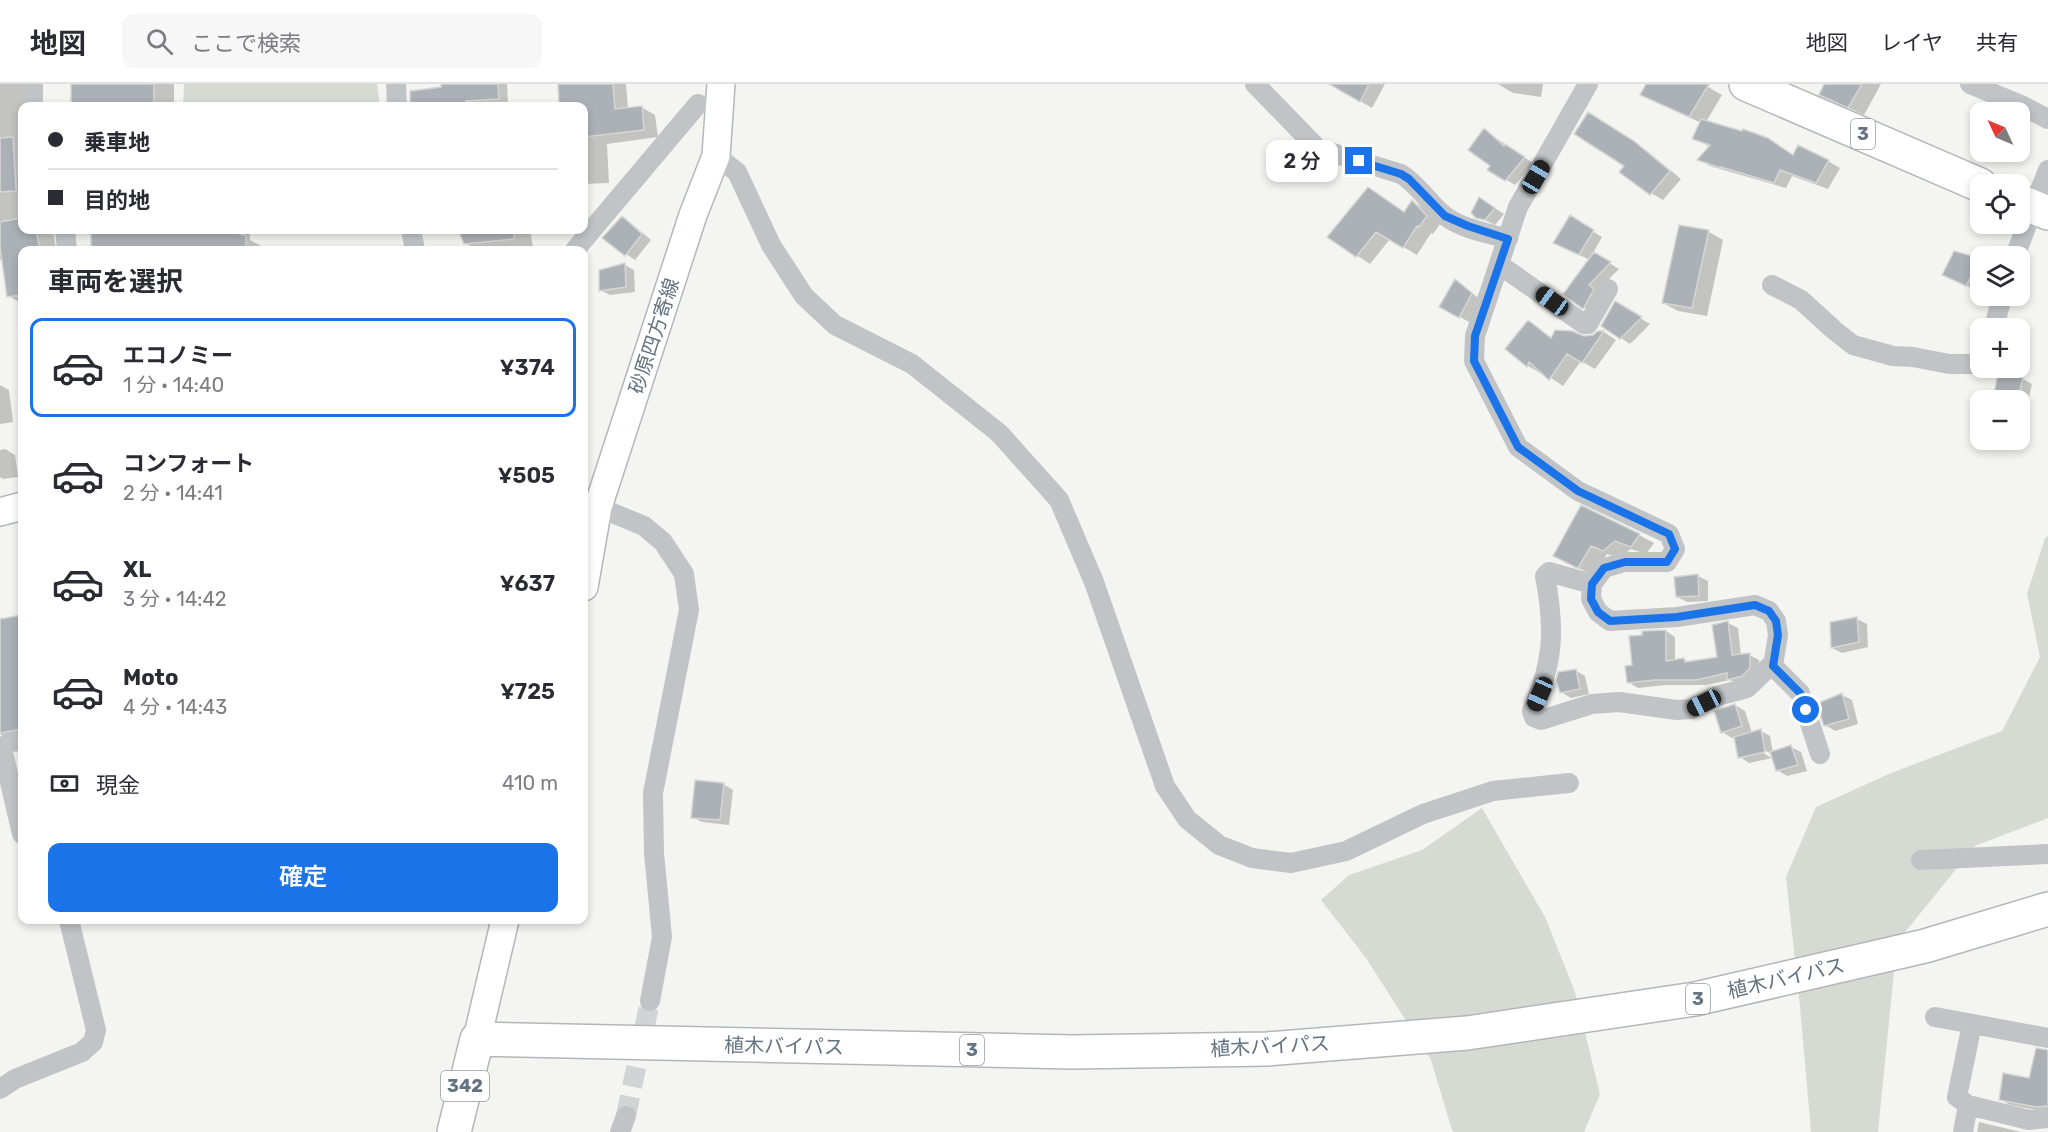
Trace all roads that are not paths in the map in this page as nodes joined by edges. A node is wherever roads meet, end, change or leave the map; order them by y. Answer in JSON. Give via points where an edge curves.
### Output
{"nodes":[{"id":1,"x":33,"y":84,"type":"edge"},
{"id":2,"x":396,"y":84,"type":"edge"},
{"id":3,"x":721,"y":84,"type":"edge"},
{"id":4,"x":1255,"y":84,"type":"edge"},
{"id":5,"x":1588,"y":84,"type":"edge"},
{"id":6,"x":1970,"y":84,"type":"edge"},
{"id":7,"x":1757,"y":86,"type":"edge"},
{"id":8,"x":33,"y":102,"type":"edge"},
{"id":9,"x":397,"y":102,"type":"edge"},
{"id":10,"x":698,"y":104,"type":"dead end"},
{"id":11,"x":2048,"y":119,"type":"edge"},
{"id":12,"x":716,"y":156,"type":"junction"},
{"id":13,"x":2048,"y":170,"type":"edge"},
{"id":14,"x":1970,"y":181,"type":"edge"},
{"id":15,"x":2034,"y":207,"type":"edge"},
{"id":16,"x":1508,"y":239,"type":"junction"},
{"id":17,"x":578,"y":246,"type":"edge"},
{"id":18,"x":2019,"y":246,"type":"edge"},
{"id":19,"x":1500,"y":265,"type":"junction"},
{"id":20,"x":1772,"y":285,"type":"dead end"},
{"id":21,"x":1608,"y":289,"type":"dead end"},
{"id":22,"x":1970,"y":364,"type":"edge"},
{"id":23,"x":18,"y":507,"type":"edge"},
{"id":24,"x":591,"y":507,"type":"edge"},
{"id":25,"x":0,"y":512,"type":"edge"},
{"id":26,"x":588,"y":542,"type":"edge"},
{"id":27,"x":1592,"y":584,"type":"junction"},
{"id":28,"x":1773,"y":666,"type":"junction"},
{"id":29,"x":18,"y":741,"type":"edge"},
{"id":30,"x":1820,"y":754,"type":"dead end"},
{"id":31,"x":1569,"y":783,"type":"dead end"},
{"id":32,"x":18,"y":817,"type":"edge"},
{"id":33,"x":2048,"y":854,"type":"edge"},
{"id":34,"x":1921,"y":860,"type":"dead end"},
{"id":35,"x":2048,"y":909,"type":"edge"},
{"id":36,"x":70,"y":924,"type":"edge"},
{"id":37,"x":504,"y":924,"type":"edge"},
{"id":38,"x":650,"y":1001,"type":"tunnel mouth"},
{"id":39,"x":1935,"y":1017,"type":"dead end"},
{"id":40,"x":1972,"y":1024,"type":"junction"},
{"id":41,"x":2048,"y":1038,"type":"edge"},
{"id":42,"x":477,"y":1039,"type":"junction"},
{"id":43,"x":0,"y":1089,"type":"edge"},
{"id":44,"x":1968,"y":1106,"type":"junction"},
{"id":45,"x":2048,"y":1118,"type":"edge"},
{"id":46,"x":454,"y":1132,"type":"edge"},
{"id":47,"x":1963,"y":1132,"type":"edge"}],
"edges":[{"from":1,"to":8,"type":"street"},
{"from":2,"to":9,"type":"street"},
{"from":3,"to":12,"type":"main road","name":"砂原四方寄線"},
{"from":4,"to":16,"type":"street","via":[[1317,148],[1401,174],[1445,216]]},
{"from":5,"to":16,"type":"street","via":[[1518,207]]},
{"from":6,"to":11,"type":"street"},
{"from":7,"to":14,"type":"highway","number":"3"},
{"from":10,"to":17,"type":"street"},
{"from":12,"to":24,"type":"main road","name":"砂原四方寄線"},
{"from":12,"to":31,"type":"street","via":[[737,172],[771,245],[804,296],[835,325],[912,364],[999,433],[1059,500],[1094,582],[1165,786],[1186,819],[1219,845],[1252,858],[1291,863],[1346,851],[1423,814],[1493,791]]},
{"from":13,"to":15,"type":"street"},
{"from":15,"to":18,"type":"street"},
{"from":16,"to":19,"type":"street"},
{"from":19,"to":21,"type":"street","via":[[1584,324],[1588,324]]},
{"from":19,"to":27,"type":"street","via":[[1475,336],[1474,361],[1518,447],[1578,491],[1669,534],[1675,549],[1667,562],[1625,562],[1604,568]]},
{"from":20,"to":22,"type":"street","via":[[1801,300],[1854,345],[1893,357]]},
{"from":23,"to":25,"type":"main road"},
{"from":24,"to":26,"type":"main road","name":"砂原四方寄線"},
{"from":24,"to":38,"type":"street","via":[[644,526],[663,542],[684,574],[689,610],[653,793],[662,937]]},
{"from":27,"to":28,"type":"street","via":[[1591,599],[1598,612],[1610,621],[1677,617],[1755,605],[1769,611],[1776,621],[1778,635]]},
{"from":27,"to":28,"type":"street","via":[[1549,572],[1545,576],[1553,633],[1550,660],[1532,711],[1534,717],[1541,720],[1592,704],[1619,702],[1691,709],[1717,696],[1747,688]]},
{"from":28,"to":30,"type":"street","via":[[1800,693]]},
{"from":29,"to":32,"type":"street","via":[[2,748]]},
{"from":33,"to":34,"type":"street"},
{"from":35,"to":42,"type":"highway","name":"植木バイパス","number":"3","via":[[1925,946],[1695,999],[1467,1033],[1268,1049],[1072,1052]]},
{"from":36,"to":43,"type":"street","via":[[96,1030],[93,1042],[82,1052]]},
{"from":37,"to":42,"type":"main road","number":"342"},
{"from":39,"to":40,"type":"street"},
{"from":40,"to":41,"type":"street"},
{"from":40,"to":44,"type":"street","via":[[1957,1097]]},
{"from":42,"to":46,"type":"highway","number":"342"},
{"from":44,"to":45,"type":"street","via":[[2029,1120]]},
{"from":44,"to":47,"type":"street"}]}
